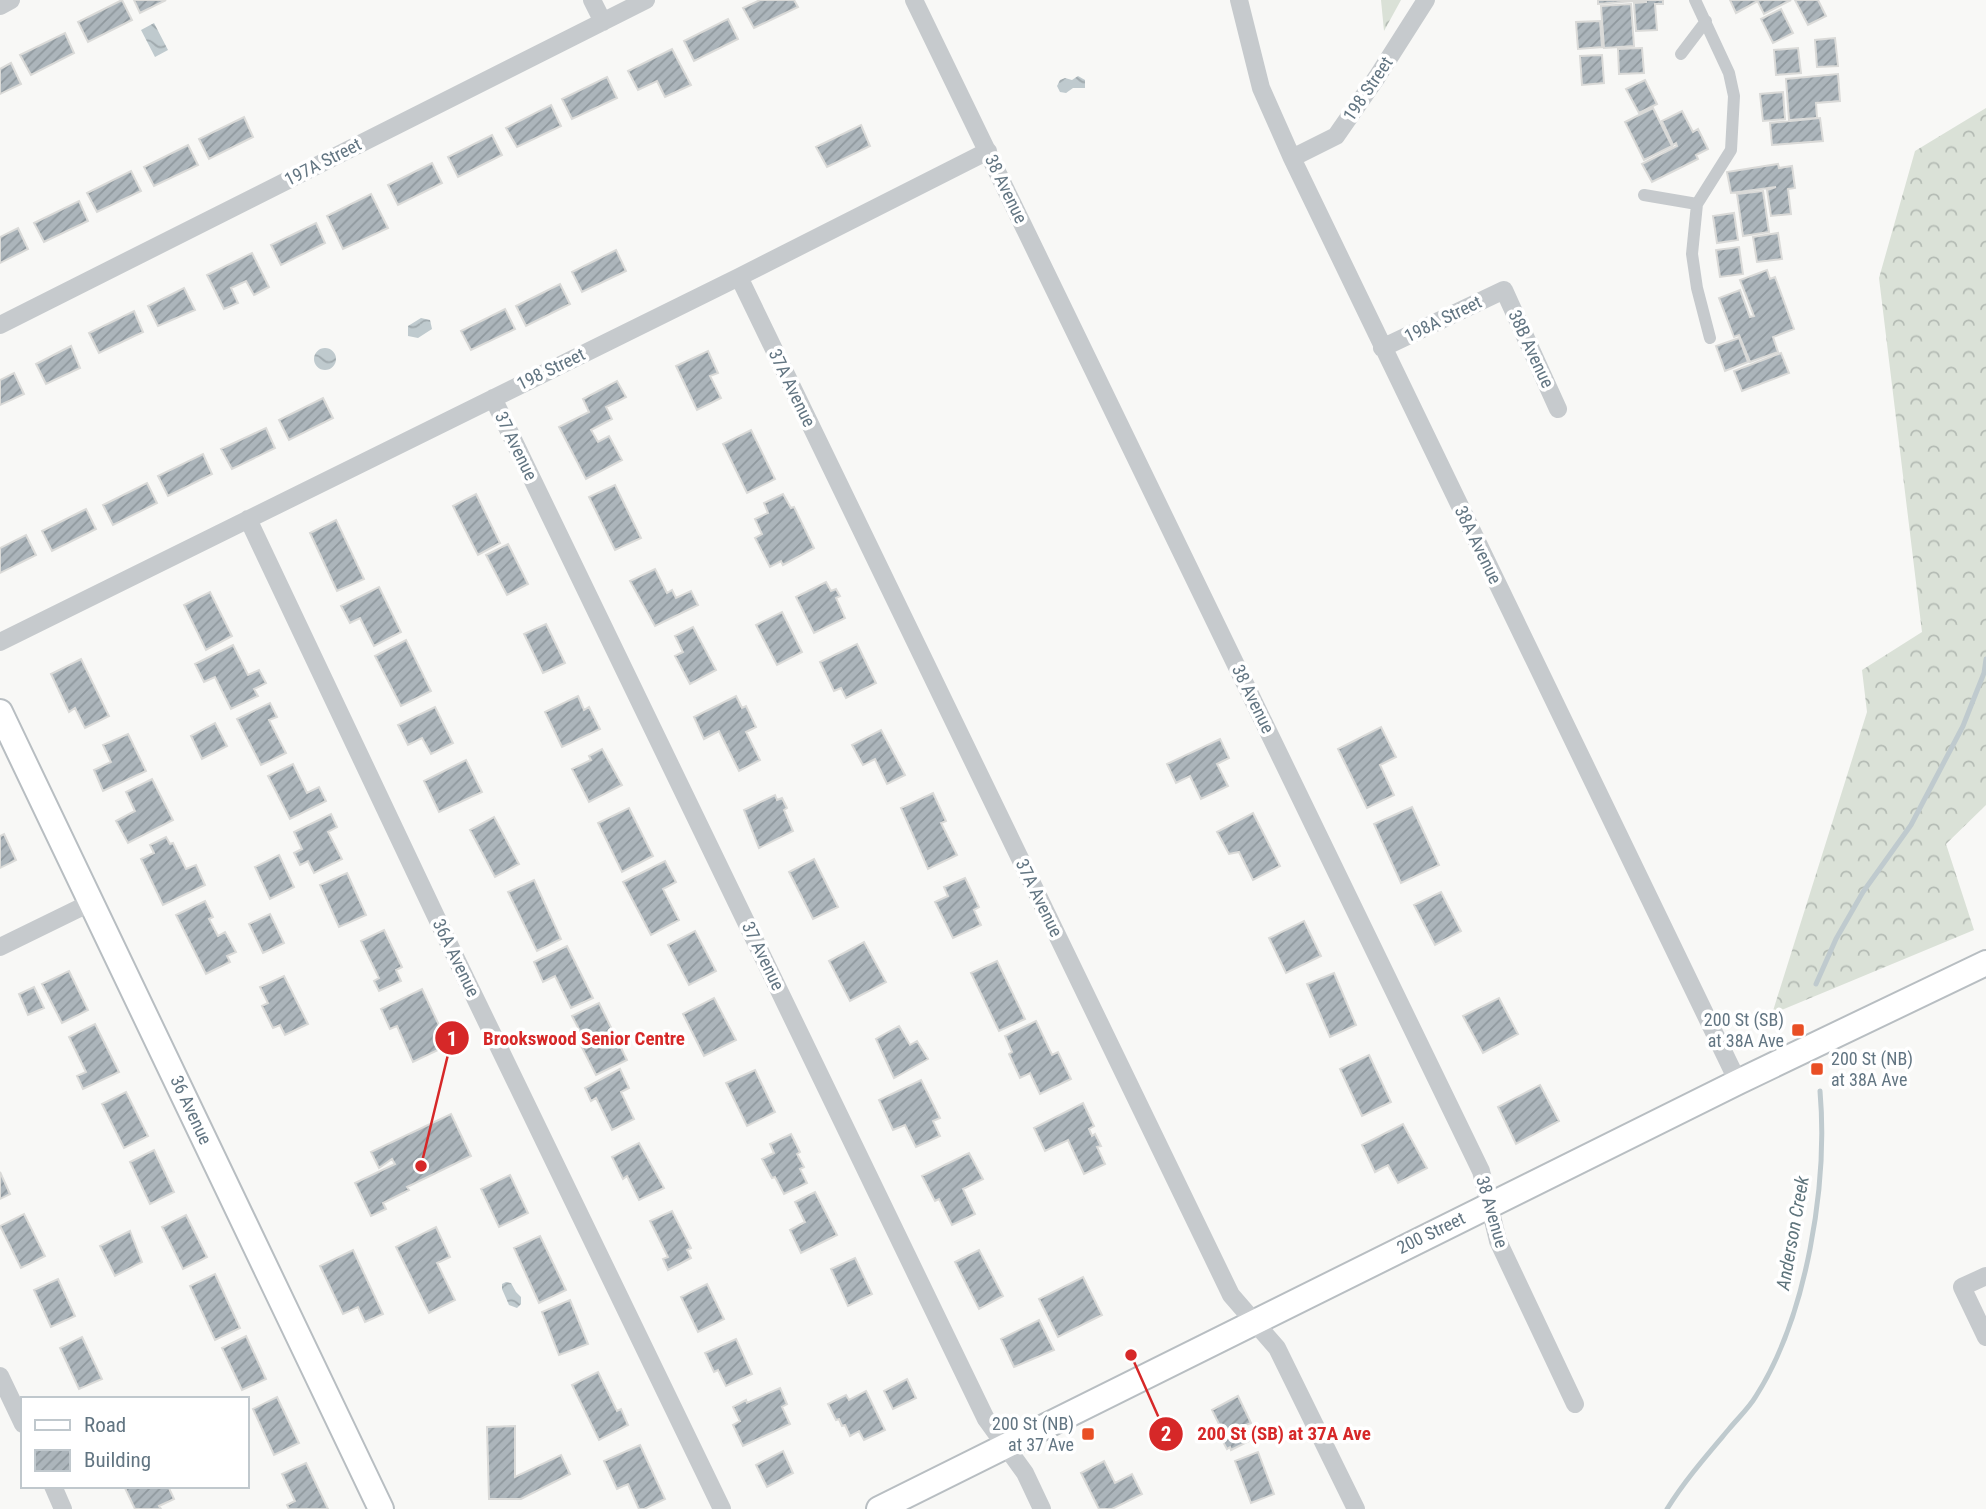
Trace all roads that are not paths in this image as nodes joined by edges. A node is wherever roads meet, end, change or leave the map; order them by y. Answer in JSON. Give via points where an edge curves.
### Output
{"nodes":[{"id":1,"x":11,"y":0,"type":"edge"},
{"id":2,"x":592,"y":0,"type":"edge"},
{"id":3,"x":646,"y":0,"type":"edge"},
{"id":4,"x":914,"y":0,"type":"edge"},
{"id":5,"x":1239,"y":0,"type":"edge"},
{"id":6,"x":1426,"y":0,"type":"edge"},
{"id":7,"x":1695,"y":0,"type":"edge"},
{"id":8,"x":0,"y":6,"type":"edge"},
{"id":9,"x":1706,"y":21,"type":"junction"},
{"id":10,"x":603,"y":22,"type":"junction"},
{"id":11,"x":1681,"y":54,"type":"dead end"},
{"id":12,"x":988,"y":151,"type":"junction"},
{"id":13,"x":1292,"y":158,"type":"junction"},
{"id":14,"x":1644,"y":195,"type":"dead end"},
{"id":15,"x":1697,"y":204,"type":"junction"},
{"id":16,"x":738,"y":277,"type":"junction"},
{"id":17,"x":1504,"y":290,"type":"joint"},
{"id":18,"x":0,"y":324,"type":"edge"},
{"id":19,"x":1710,"y":338,"type":"dead end"},
{"id":20,"x":1382,"y":348,"type":"junction"},
{"id":21,"x":493,"y":398,"type":"junction"},
{"id":22,"x":1558,"y":409,"type":"dead end"},
{"id":23,"x":248,"y":519,"type":"junction"},
{"id":24,"x":0,"y":642,"type":"edge"},
{"id":25,"x":0,"y":712,"type":"edge"},
{"id":26,"x":92,"y":902,"type":"junction"},
{"id":27,"x":0,"y":947,"type":"edge"},
{"id":28,"x":1986,"y":962,"type":"edge"},
{"id":29,"x":1738,"y":1082,"type":"junction"},
{"id":30,"x":1489,"y":1205,"type":"junction"},
{"id":31,"x":1986,"y":1276,"type":"edge"},
{"id":32,"x":1253,"y":1321,"type":"junction"},
{"id":33,"x":1986,"y":1337,"type":"edge"},
{"id":34,"x":0,"y":1377,"type":"edge"},
{"id":35,"x":1575,"y":1404,"type":"dead end"},
{"id":36,"x":21,"y":1420,"type":"edge"},
{"id":37,"x":1004,"y":1445,"type":"junction"},
{"id":38,"x":53,"y":1488,"type":"edge"},
{"id":39,"x":63,"y":1509,"type":"edge"},
{"id":40,"x":381,"y":1509,"type":"edge"},
{"id":41,"x":722,"y":1509,"type":"edge"},
{"id":42,"x":879,"y":1509,"type":"edge"},
{"id":43,"x":1042,"y":1509,"type":"edge"},
{"id":44,"x":1356,"y":1509,"type":"edge"}],
"edges":[{"from":1,"to":8,"type":"street"},
{"from":2,"to":10,"type":"street"},
{"from":3,"to":10,"type":"street","name":"197A Street"},
{"from":4,"to":12,"type":"street","name":"38 Avenue"},
{"from":5,"to":13,"type":"street","name":"38A Avenue","via":[[1261,88]]},
{"from":6,"to":13,"type":"street","name":"198 Street","via":[[1336,136]]},
{"from":7,"to":9,"type":"street"},
{"from":9,"to":11,"type":"street"},
{"from":9,"to":15,"type":"street","via":[[1729,73],[1733,133],[1731,150]]},
{"from":10,"to":18,"type":"street","name":"197A Street"},
{"from":12,"to":16,"type":"street","name":"198 Street"},
{"from":12,"to":30,"type":"street","name":"38 Avenue","via":[[1481,1171]]},
{"from":13,"to":20,"type":"street","name":"38A Avenue"},
{"from":14,"to":15,"type":"street"},
{"from":15,"to":19,"type":"street","via":[[1692,254]]},
{"from":16,"to":21,"type":"street","name":"198 Street"},
{"from":16,"to":32,"type":"street","name":"37A Avenue","via":[[1231,1295]]},
{"from":17,"to":20,"type":"street","name":"198A Street"},
{"from":17,"to":22,"type":"street","name":"38B Avenue"},
{"from":20,"to":29,"type":"street","name":"38A Avenue"},
{"from":21,"to":23,"type":"street","name":"198 Street"},
{"from":21,"to":37,"type":"street","name":"37 Avenue","via":[[986,1419]]},
{"from":23,"to":24,"type":"street","name":"198 Street"},
{"from":23,"to":41,"type":"street","name":"36A Avenue"},
{"from":25,"to":26,"type":"main road","name":"36 Avenue"},
{"from":26,"to":27,"type":"street"},
{"from":26,"to":40,"type":"main road","name":"36 Avenue"},
{"from":28,"to":29,"type":"main road","name":"200 Street"},
{"from":29,"to":30,"type":"main road","name":"200 Street"},
{"from":30,"to":32,"type":"main road","name":"200 Street"},
{"from":30,"to":35,"type":"street","name":"38 Avenue","via":[[1498,1241]]},
{"from":31,"to":33,"type":"street","via":[[1962,1287]]},
{"from":32,"to":37,"type":"main road","name":"200 Street"},
{"from":32,"to":44,"type":"street","name":"37A Avenue","via":[[1278,1348]]},
{"from":34,"to":36,"type":"street"},
{"from":37,"to":42,"type":"main road","name":"200 Street"},
{"from":37,"to":43,"type":"street","name":"37 Avenue"},
{"from":38,"to":39,"type":"street"}]}
